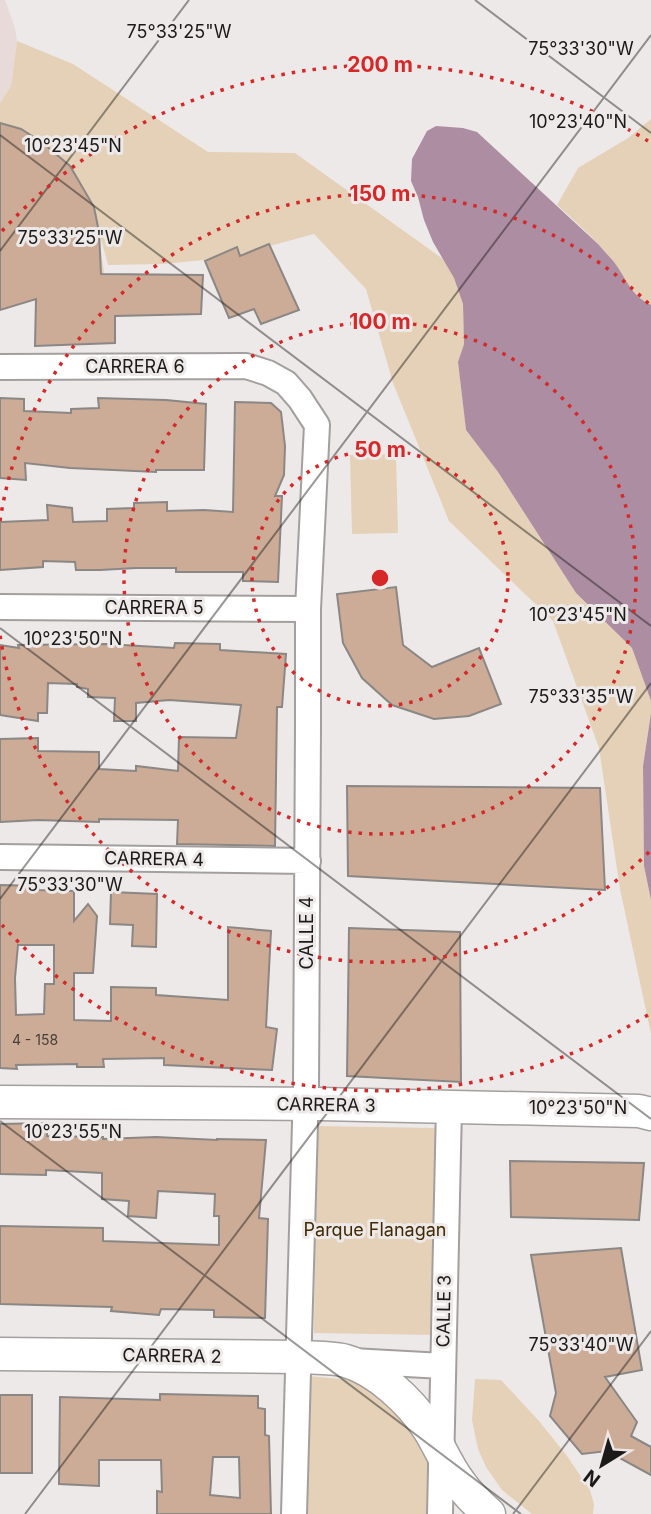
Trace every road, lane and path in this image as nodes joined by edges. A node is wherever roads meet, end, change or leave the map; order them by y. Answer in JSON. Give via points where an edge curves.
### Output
{"nodes":[{"id":1,"x":0,"y":367,"type":"edge"},
{"id":2,"x":268,"y":373,"type":"joint"},
{"id":3,"x":0,"y":607,"type":"edge"},
{"id":4,"x":308,"y":609,"type":"junction"},
{"id":5,"x":0,"y":857,"type":"edge"},
{"id":6,"x":307,"y":861,"type":"junction"},
{"id":7,"x":0,"y":1102,"type":"edge"},
{"id":8,"x":305,"y":1104,"type":"junction"},
{"id":9,"x":449,"y":1107,"type":"junction"},
{"id":10,"x":651,"y":1114,"type":"edge"},
{"id":11,"x":0,"y":1354,"type":"edge"},
{"id":12,"x":298,"y":1357,"type":"junction"},
{"id":13,"x":345,"y":1360,"type":"junction"},
{"id":14,"x":443,"y":1366,"type":"junction"},
{"id":15,"x":441,"y":1452,"type":"junction"},
{"id":16,"x":293,"y":1514,"type":"edge"},
{"id":17,"x":440,"y":1514,"type":"edge"},
{"id":18,"x":489,"y":1514,"type":"edge"}],
"edges":[{"from":1,"to":2,"type":"street","name":"CARRERA 6","via":[[246,366]]},
{"from":2,"to":4,"type":"street","name":"CALLE 4","via":[[286,383],[317,425]]},
{"from":3,"to":4,"type":"street","name":"CARRERA 5"},
{"from":4,"to":6,"type":"street","name":"CALLE 4"},
{"from":5,"to":6,"type":"street","name":"CARRERA 4"},
{"from":6,"to":8,"type":"street","name":"CALLE 4"},
{"from":7,"to":8,"type":"main road","name":"CARRERA 3"},
{"from":8,"to":9,"type":"main road","name":"CARRERA 3"},
{"from":8,"to":12,"type":"street","name":"CALLE 4"},
{"from":9,"to":10,"type":"main road","name":"CARRERA 3"},
{"from":9,"to":14,"type":"street","name":"CALLE 3"},
{"from":11,"to":12,"type":"main road","name":"CARRERA 2"},
{"from":12,"to":13,"type":"main road","name":"CARRERA 2"},
{"from":12,"to":16,"type":"street","name":"CALLE 4"},
{"from":13,"to":14,"type":"street","name":"CARRERA 2"},
{"from":13,"to":15,"type":"main road","name":"CARRERA 2","via":[[369,1372],[411,1406]]},
{"from":14,"to":15,"type":"street","name":"CALLE 3"},
{"from":15,"to":17,"type":"street","name":"CALLE 3"},
{"from":15,"to":18,"type":"main road","name":"CARRERA 2","via":[[459,1483]]}]}
